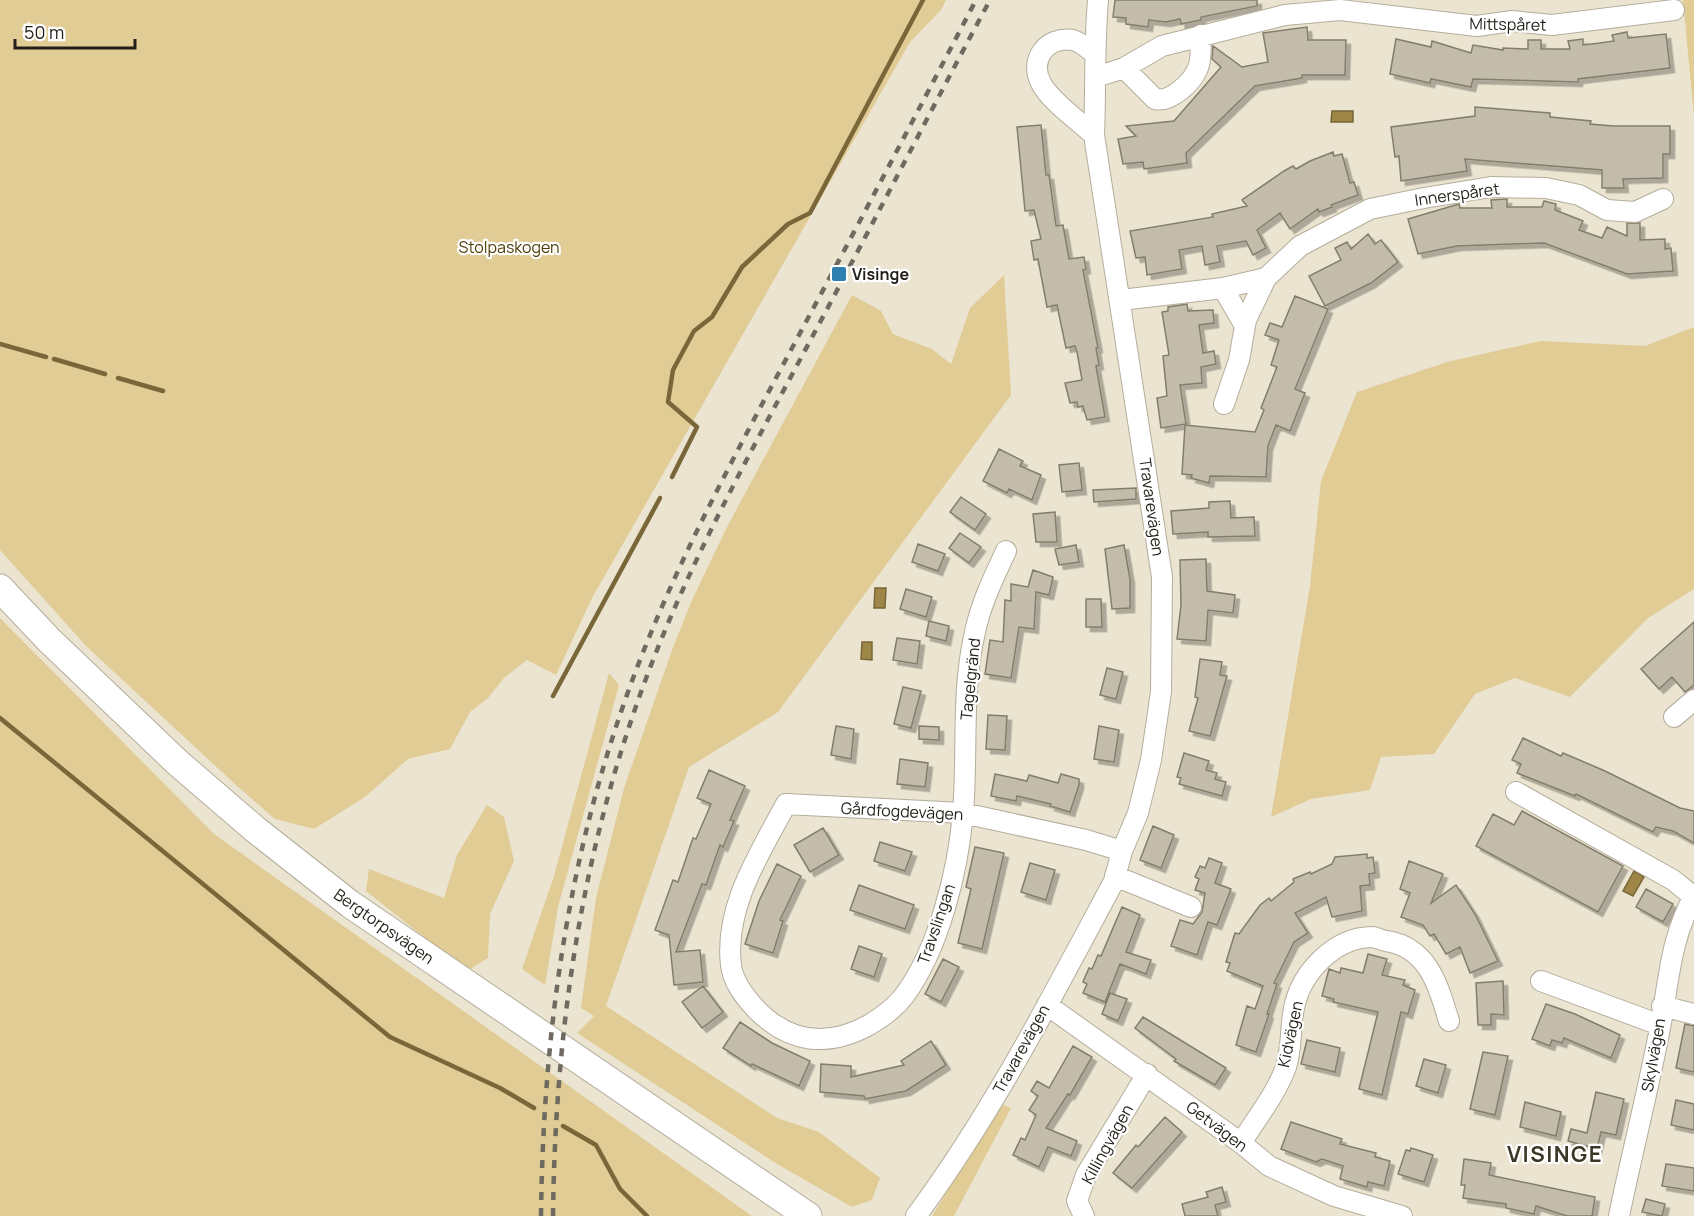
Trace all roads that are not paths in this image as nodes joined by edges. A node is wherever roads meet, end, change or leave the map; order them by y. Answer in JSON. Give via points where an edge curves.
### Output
{"nodes":[{"id":1,"x":1098,"y":0,"type":"edge"},
{"id":2,"x":1674,"y":10,"type":"dead end"},
{"id":3,"x":1201,"y":35,"type":"junction"},
{"id":4,"x":1093,"y":52,"type":"junction"},
{"id":5,"x":1124,"y":68,"type":"junction"},
{"id":6,"x":1096,"y":77,"type":"junction"},
{"id":7,"x":1094,"y":135,"type":"junction"},
{"id":8,"x":1663,"y":199,"type":"dead end"},
{"id":9,"x":1266,"y":278,"type":"junction"},
{"id":10,"x":1223,"y":288,"type":"junction"},
{"id":11,"x":1121,"y":300,"type":"junction"},
{"id":12,"x":1245,"y":326,"type":"junction"},
{"id":13,"x":1224,"y":404,"type":"dead end"},
{"id":14,"x":1006,"y":551,"type":"dead end"},
{"id":15,"x":0,"y":588,"type":"edge"},
{"id":16,"x":1694,"y":700,"type":"edge"},
{"id":17,"x":1674,"y":717,"type":"dead end"},
{"id":18,"x":1516,"y":792,"type":"dead end"},
{"id":19,"x":786,"y":804,"type":"joint"},
{"id":20,"x":963,"y":813,"type":"junction"},
{"id":21,"x":1122,"y":851,"type":"junction"},
{"id":22,"x":1116,"y":876,"type":"junction"},
{"id":23,"x":1694,"y":897,"type":"edge"},
{"id":24,"x":1191,"y":907,"type":"dead end"},
{"id":25,"x":1541,"y":981,"type":"dead end"},
{"id":26,"x":1047,"y":1005,"type":"junction"},
{"id":27,"x":1694,"y":1014,"type":"edge"},
{"id":28,"x":1661,"y":1015,"type":"junction"},
{"id":29,"x":1449,"y":1021,"type":"dead end"},
{"id":30,"x":1146,"y":1074,"type":"junction"},
{"id":31,"x":1241,"y":1143,"type":"junction"},
{"id":32,"x":808,"y":1216,"type":"edge"},
{"id":33,"x":916,"y":1216,"type":"edge"},
{"id":34,"x":1084,"y":1216,"type":"edge"},
{"id":35,"x":1402,"y":1216,"type":"edge"},
{"id":36,"x":1619,"y":1216,"type":"edge"}],
"edges":[{"from":1,"to":4,"type":"street","name":"Travarevägen"},
{"from":2,"to":3,"type":"street","name":"Mittspåret","via":[[1552,25],[1512,21],[1477,26],[1340,10],[1285,15]]},
{"from":3,"to":5,"type":"street","name":"Mittspåret","via":[[1162,46]]},
{"from":3,"to":5,"type":"street","via":[[1199,66],[1194,76],[1161,101]]},
{"from":4,"to":6,"type":"street","name":"Travarevägen"},
{"from":4,"to":7,"type":"street","via":[[1074,40],[1061,41],[1047,46],[1036,59],[1035,67],[1042,86]]},
{"from":5,"to":6,"type":"street","name":"Mittspåret"},
{"from":6,"to":7,"type":"street","name":"Travarevägen"},
{"from":7,"to":11,"type":"street","name":"Travarevägen"},
{"from":8,"to":9,"type":"street","name":"Innerspåret","via":[[1635,212],[1607,210],[1579,195],[1546,188],[1491,187],[1424,198],[1370,209],[1335,226],[1300,246]]},
{"from":9,"to":10,"type":"street"},
{"from":9,"to":12,"type":"street","name":"Innerspåret"},
{"from":10,"to":11,"type":"street"},
{"from":10,"to":12,"type":"street"},
{"from":11,"to":21,"type":"street","name":"Travarevägen","via":[[1162,577],[1164,634],[1151,760],[1138,813]]},
{"from":12,"to":13,"type":"street","name":"Innerspåret","via":[[1239,360]]},
{"from":14,"to":20,"type":"street","name":"Tagelgränd","via":[[975,632],[964,714]]},
{"from":15,"to":32,"type":"main road","name":"Bergtorpsvägen","via":[[178,763],[342,898]]},
{"from":16,"to":17,"type":"street"},
{"from":18,"to":23,"type":"street","via":[[1673,880]]},
{"from":19,"to":20,"type":"street","name":"Gårdfogdevägen"},
{"from":19,"to":20,"type":"street","name":"Travslingan","via":[[738,901],[731,966],[742,995],[767,1021],[795,1036],[826,1041],[852,1034],[886,1015],[903,998],[926,960],[947,900]]},
{"from":20,"to":21,"type":"street","name":"Gårdfogdevägen"},
{"from":21,"to":22,"type":"street","name":"Travarevägen"},
{"from":22,"to":24,"type":"street"},
{"from":22,"to":26,"type":"street","name":"Travarevägen"},
{"from":23,"to":28,"type":"street","name":"Skylvägen","via":[[1678,929]]},
{"from":25,"to":28,"type":"street"},
{"from":26,"to":30,"type":"street","name":"Getvägen"},
{"from":26,"to":33,"type":"street","name":"Travarevägen","via":[[955,1163]]},
{"from":27,"to":28,"type":"street"},
{"from":28,"to":36,"type":"street","name":"Skylvägen"},
{"from":29,"to":31,"type":"street","name":"Kidvägen","via":[[1426,962],[1400,943],[1373,937],[1344,943],[1304,978],[1294,1006],[1286,1067]]},
{"from":30,"to":31,"type":"street","name":"Getvägen"},
{"from":30,"to":34,"type":"street","name":"Killingvägen","via":[[1086,1175],[1077,1201]]},
{"from":31,"to":35,"type":"street","name":"Getvägen","via":[[1269,1166],[1334,1196]]}]}
